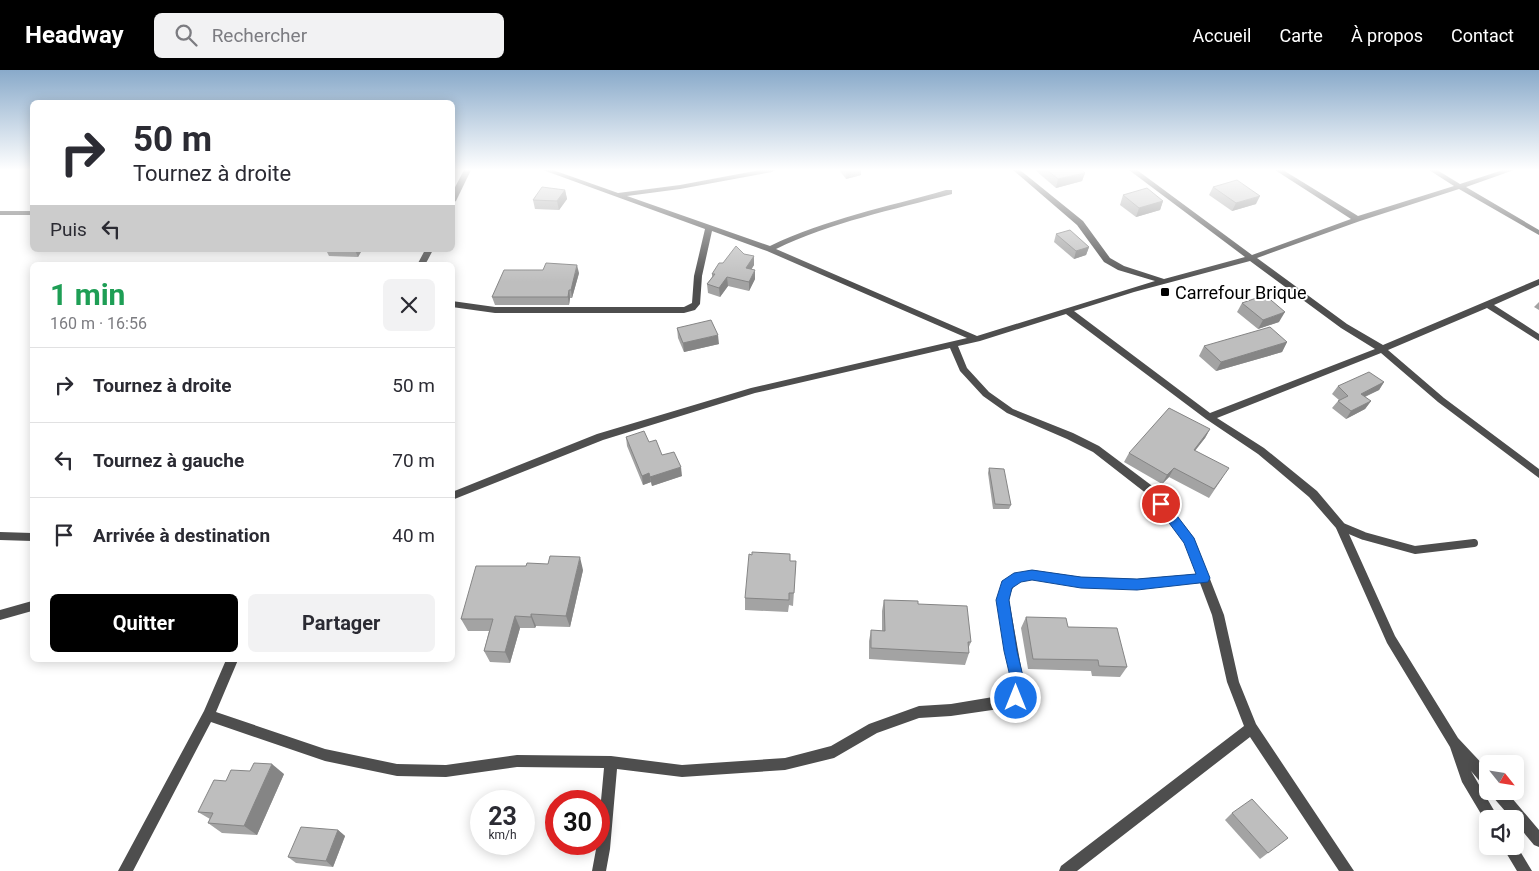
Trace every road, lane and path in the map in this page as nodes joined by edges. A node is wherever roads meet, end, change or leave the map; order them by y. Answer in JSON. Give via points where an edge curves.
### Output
{"nodes":[{"id":1,"x":647,"y":207,"type":"edge"},
{"id":2,"x":890,"y":207,"type":"edge"},
{"id":3,"x":1061,"y":207,"type":"edge"},
{"id":4,"x":1182,"y":207,"type":"edge"},
{"id":5,"x":1338,"y":207,"type":"edge"},
{"id":6,"x":1395,"y":207,"type":"edge"},
{"id":7,"x":1496,"y":207,"type":"edge"},
{"id":8,"x":0,"y":213,"type":"edge"},
{"id":9,"x":30,"y":213,"type":"edge"},
{"id":10,"x":1357,"y":219,"type":"junction"},
{"id":11,"x":709,"y":229,"type":"junction"},
{"id":12,"x":1539,"y":233,"type":"edge"},
{"id":13,"x":770,"y":249,"type":"junction"},
{"id":14,"x":1250,"y":258,"type":"junction"},
{"id":15,"x":1164,"y":281,"type":"junction"},
{"id":16,"x":1539,"y":282,"type":"edge"},
{"id":17,"x":455,"y":304,"type":"edge"},
{"id":18,"x":1487,"y":304,"type":"junction"},
{"id":19,"x":1068,"y":311,"type":"junction"},
{"id":20,"x":1539,"y":338,"type":"edge"},
{"id":21,"x":977,"y":340,"type":"junction"},
{"id":22,"x":953,"y":345,"type":"junction"},
{"id":23,"x":1382,"y":348,"type":"junction"},
{"id":24,"x":1209,"y":417,"type":"junction"},
{"id":25,"x":1539,"y":474,"type":"edge"},
{"id":26,"x":455,"y":495,"type":"edge"},
{"id":27,"x":1340,"y":526,"type":"junction"},
{"id":28,"x":0,"y":536,"type":"edge"},
{"id":29,"x":30,"y":537,"type":"edge"},
{"id":30,"x":1474,"y":543,"type":"dead end"},
{"id":31,"x":1204,"y":578,"type":"junction"},
{"id":32,"x":30,"y":607,"type":"edge"},
{"id":33,"x":0,"y":615,"type":"edge"},
{"id":34,"x":231,"y":662,"type":"edge"},
{"id":35,"x":208,"y":715,"type":"junction"},
{"id":36,"x":1251,"y":728,"type":"junction"},
{"id":37,"x":1454,"y":742,"type":"junction"},
{"id":38,"x":611,"y":762,"type":"junction"},
{"id":39,"x":1479,"y":770,"type":"edge"},
{"id":40,"x":1505,"y":800,"type":"edge"},
{"id":41,"x":1487,"y":810,"type":"edge"},
{"id":42,"x":1539,"y":840,"type":"edge"},
{"id":43,"x":1514,"y":855,"type":"edge"},
{"id":44,"x":125,"y":871,"type":"edge"},
{"id":45,"x":599,"y":871,"type":"edge"},
{"id":46,"x":1066,"y":871,"type":"edge"},
{"id":47,"x":1347,"y":871,"type":"edge"},
{"id":48,"x":1525,"y":871,"type":"edge"}],
"edges":[{"from":1,"to":11,"type":"street"},
{"from":2,"to":13,"type":"street","via":[[846,219]]},
{"from":3,"to":15,"type":"street","via":[[1080,223],[1108,260],[1121,268]]},
{"from":4,"to":14,"type":"street"},
{"from":5,"to":10,"type":"street"},
{"from":6,"to":10,"type":"street"},
{"from":7,"to":12,"type":"street"},
{"from":8,"to":9,"type":"street"},
{"from":10,"to":14,"type":"street"},
{"from":11,"to":13,"type":"street"},
{"from":11,"to":17,"type":"street","via":[[698,276],[696,304],[692,308],[495,310]]},
{"from":13,"to":21,"type":"street"},
{"from":14,"to":15,"type":"street"},
{"from":14,"to":23,"type":"street","via":[[1344,326]]},
{"from":15,"to":19,"type":"street"},
{"from":16,"to":18,"type":"street"},
{"from":18,"to":20,"type":"street"},
{"from":18,"to":23,"type":"street"},
{"from":19,"to":21,"type":"street"},
{"from":19,"to":24,"type":"street"},
{"from":21,"to":22,"type":"street"},
{"from":22,"to":26,"type":"street","via":[[754,390],[600,436]]},
{"from":22,"to":31,"type":"street","via":[[971,380],[994,400],[1010,411],[1096,449],[1151,491],[1190,541]]},
{"from":23,"to":24,"type":"street"},
{"from":23,"to":25,"type":"street","via":[[1441,400]]},
{"from":24,"to":27,"type":"street","via":[[1261,451],[1313,494]]},
{"from":27,"to":30,"type":"lane","via":[[1415,550]]},
{"from":27,"to":37,"type":"street","via":[[1391,639]]},
{"from":28,"to":29,"type":"street"},
{"from":31,"to":36,"type":"street","via":[[1218,615],[1233,682]]},
{"from":31,"to":38,"type":"street","via":[[1137,584],[1081,582],[1032,575],[1018,577],[1007,585],[1003,600],[1020,689],[1016,698],[1006,702],[919,712],[874,728],[834,752],[786,764],[682,771]]},
{"from":32,"to":33,"type":"street"},
{"from":34,"to":35,"type":"street"},
{"from":35,"to":38,"type":"street","via":[[324,755],[397,770],[446,771],[516,761]]},
{"from":35,"to":44,"type":"street"},
{"from":36,"to":46,"type":"street"},
{"from":36,"to":47,"type":"street"},
{"from":37,"to":39,"type":"street"},
{"from":37,"to":41,"type":"street","via":[[1467,777]]},
{"from":38,"to":45,"type":"street","via":[[604,849]]},
{"from":40,"to":42,"type":"street"},
{"from":43,"to":48,"type":"street"}]}
